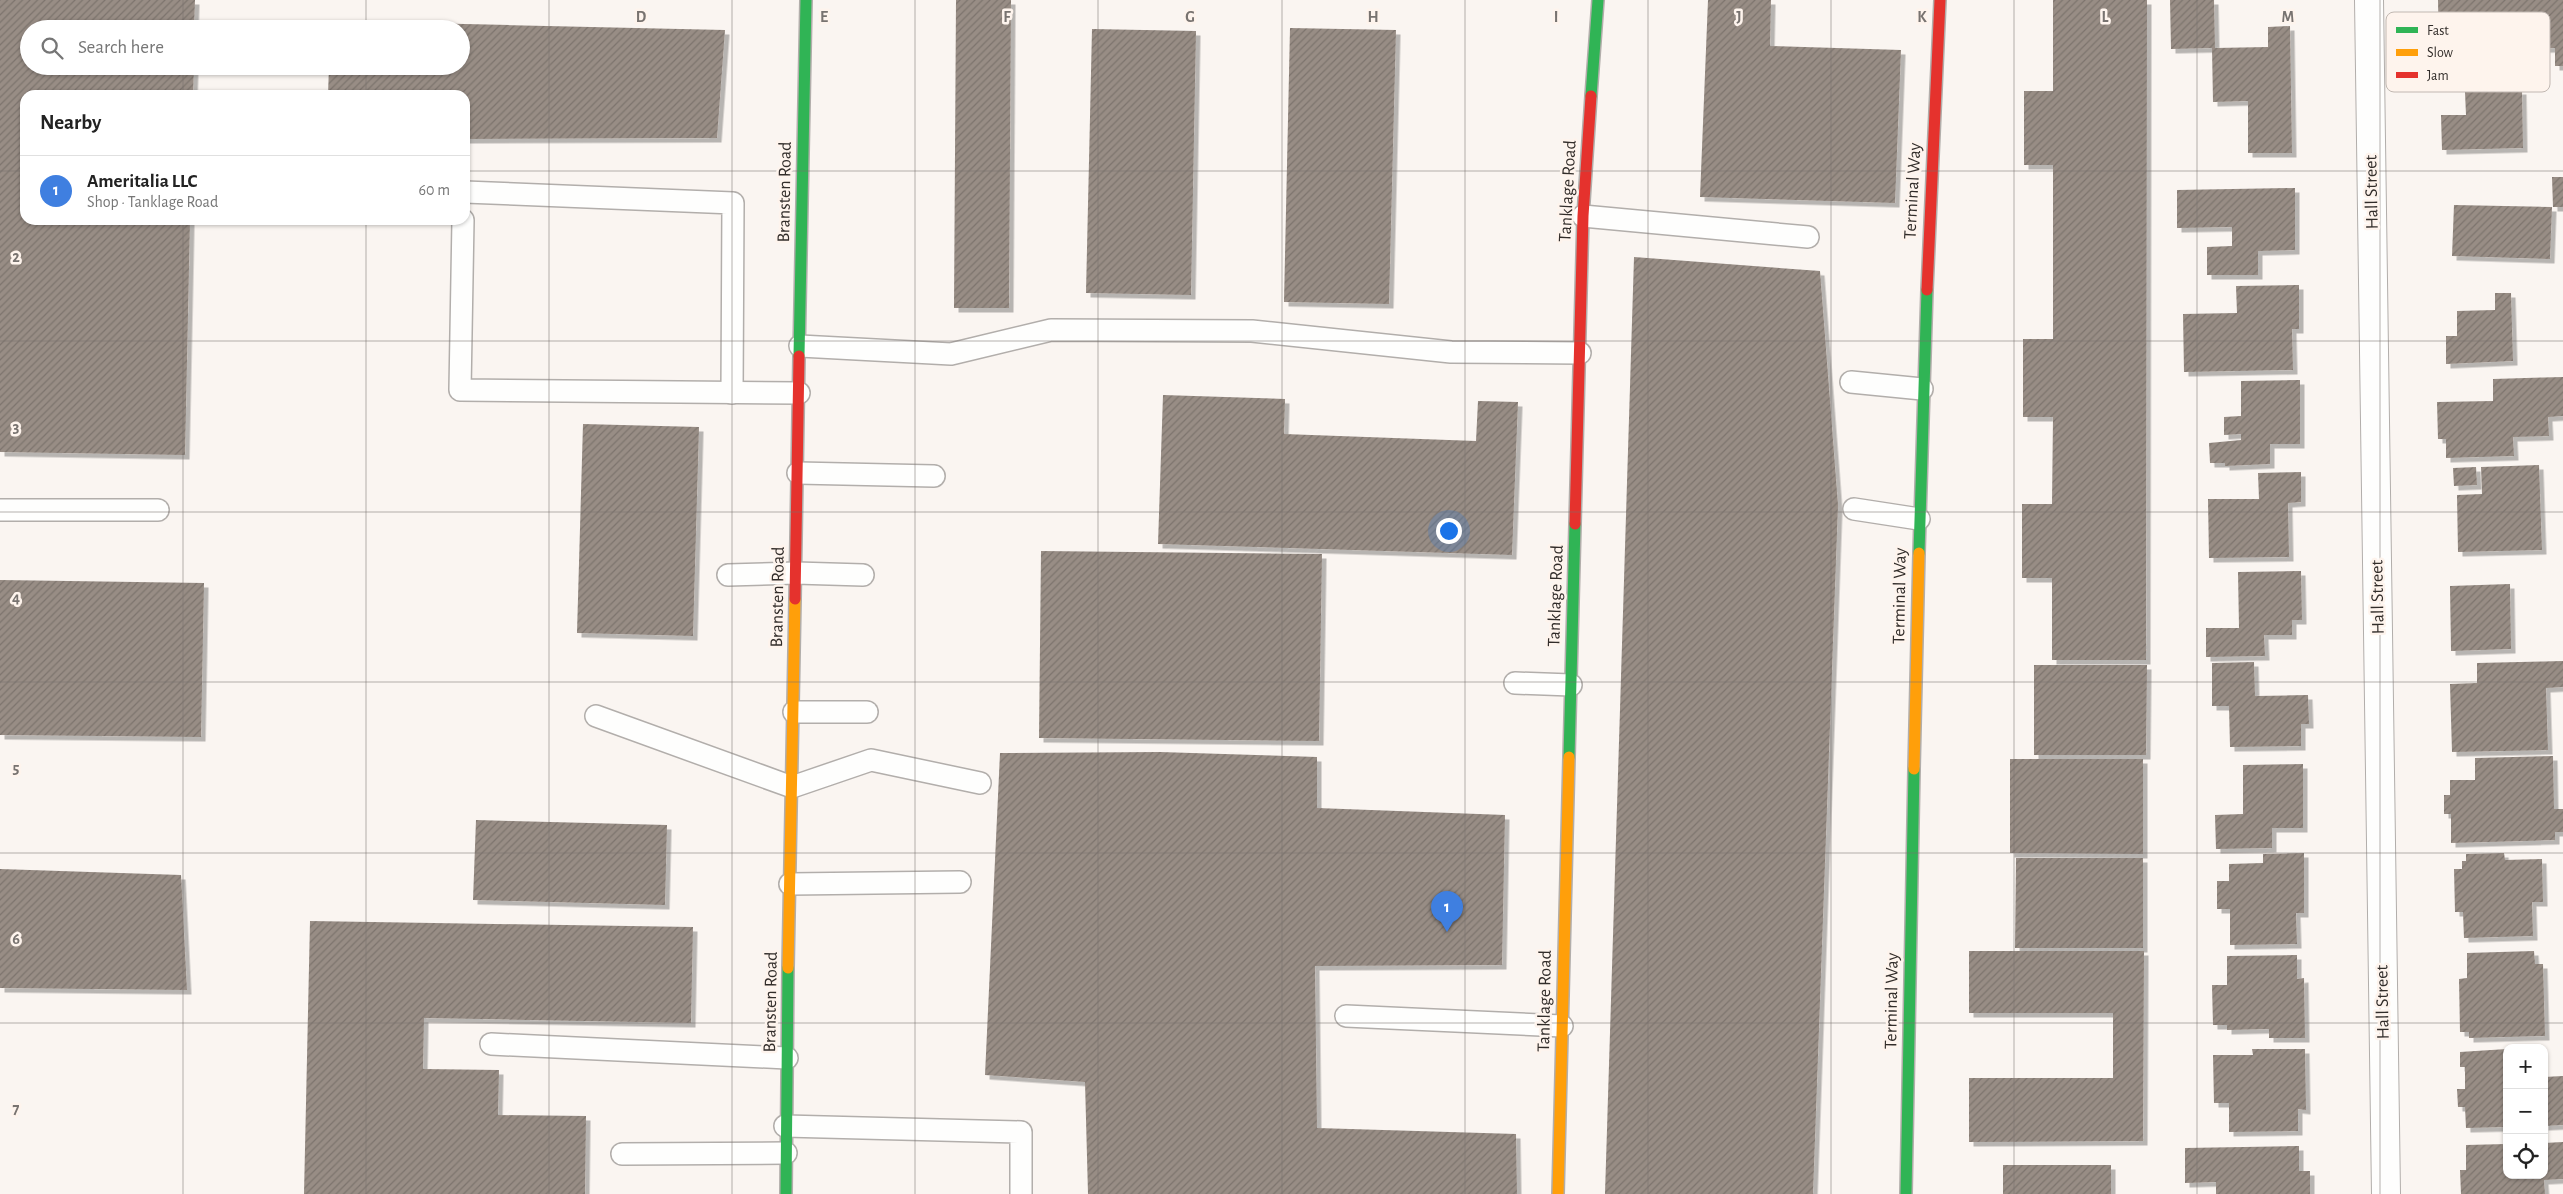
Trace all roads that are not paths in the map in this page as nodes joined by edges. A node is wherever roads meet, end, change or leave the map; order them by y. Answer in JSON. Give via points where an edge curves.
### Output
{"nodes":[{"id":1,"x":806,"y":0,"type":"edge"},
{"id":2,"x":1598,"y":0,"type":"edge"},
{"id":3,"x":1940,"y":0,"type":"edge"},
{"id":4,"x":2370,"y":0,"type":"edge"},
{"id":5,"x":470,"y":192,"type":"edge"},
{"id":6,"x":1583,"y":216,"type":"junction"},
{"id":7,"x":463,"y":225,"type":"edge"},
{"id":8,"x":1808,"y":236,"type":"dead end"},
{"id":9,"x":800,"y":346,"type":"junction"},
{"id":10,"x":1580,"y":353,"type":"junction"},
{"id":11,"x":1852,"y":382,"type":"dead end"},
{"id":12,"x":1922,"y":389,"type":"junction"},
{"id":13,"x":732,"y":393,"type":"junction"},
{"id":14,"x":799,"y":393,"type":"junction"},
{"id":15,"x":798,"y":474,"type":"junction"},
{"id":16,"x":934,"y":476,"type":"dead end"},
{"id":17,"x":1854,"y":509,"type":"dead end"},
{"id":18,"x":0,"y":510,"type":"edge"},
{"id":19,"x":158,"y":510,"type":"dead end"},
{"id":20,"x":1919,"y":519,"type":"junction"},
{"id":21,"x":796,"y":573,"type":"junction"},
{"id":22,"x":728,"y":575,"type":"dead end"},
{"id":23,"x":863,"y":575,"type":"dead end"},
{"id":24,"x":1515,"y":683,"type":"dead end"},
{"id":25,"x":1571,"y":685,"type":"junction"},
{"id":26,"x":794,"y":712,"type":"junction"},
{"id":27,"x":867,"y":712,"type":"dead end"},
{"id":28,"x":596,"y":716,"type":"dead end"},
{"id":29,"x":980,"y":783,"type":"dead end"},
{"id":30,"x":792,"y":787,"type":"junction"},
{"id":31,"x":960,"y":882,"type":"dead end"},
{"id":32,"x":790,"y":884,"type":"junction"},
{"id":33,"x":1346,"y":1016,"type":"dead end"},
{"id":34,"x":1562,"y":1026,"type":"junction"},
{"id":35,"x":491,"y":1044,"type":"dead end"},
{"id":36,"x":787,"y":1058,"type":"junction"},
{"id":37,"x":786,"y":1126,"type":"junction"},
{"id":38,"x":786,"y":1153,"type":"junction"},
{"id":39,"x":622,"y":1154,"type":"dead end"},
{"id":40,"x":786,"y":1194,"type":"edge"},
{"id":41,"x":1021,"y":1194,"type":"edge"},
{"id":42,"x":1558,"y":1194,"type":"edge"},
{"id":43,"x":1906,"y":1194,"type":"edge"},
{"id":44,"x":2386,"y":1194,"type":"edge"}],
"edges":[{"from":1,"to":9,"type":"street","name":"Bransten Road"},
{"from":2,"to":6,"type":"street","name":"Tanklage Road"},
{"from":3,"to":12,"type":"street","name":"Terminal Way"},
{"from":4,"to":44,"type":"street","name":"Hall Street"},
{"from":5,"to":13,"type":"lane","via":[[733,203]]},
{"from":6,"to":8,"type":"lane"},
{"from":6,"to":10,"type":"street","name":"Tanklage Road"},
{"from":7,"to":13,"type":"lane","via":[[460,390]]},
{"from":9,"to":10,"type":"lane","via":[[951,354],[1050,330],[1252,331],[1451,352]]},
{"from":9,"to":14,"type":"street","name":"Bransten Road"},
{"from":10,"to":25,"type":"street","name":"Tanklage Road"},
{"from":11,"to":12,"type":"lane"},
{"from":12,"to":20,"type":"street","name":"Terminal Way"},
{"from":13,"to":14,"type":"lane"},
{"from":14,"to":15,"type":"street","name":"Bransten Road"},
{"from":15,"to":16,"type":"lane"},
{"from":15,"to":21,"type":"street","name":"Bransten Road"},
{"from":17,"to":20,"type":"lane"},
{"from":18,"to":19,"type":"lane"},
{"from":20,"to":43,"type":"street","name":"Terminal Way"},
{"from":21,"to":22,"type":"lane"},
{"from":21,"to":23,"type":"lane"},
{"from":21,"to":26,"type":"street","name":"Bransten Road"},
{"from":24,"to":25,"type":"lane"},
{"from":25,"to":34,"type":"street","name":"Tanklage Road"},
{"from":26,"to":27,"type":"lane"},
{"from":26,"to":30,"type":"street","name":"Bransten Road"},
{"from":28,"to":30,"type":"lane"},
{"from":29,"to":30,"type":"lane","via":[[871,760]]},
{"from":30,"to":32,"type":"street","name":"Bransten Road"},
{"from":31,"to":32,"type":"lane"},
{"from":32,"to":36,"type":"street","name":"Bransten Road"},
{"from":33,"to":34,"type":"lane"},
{"from":34,"to":42,"type":"street","name":"Tanklage Road"},
{"from":35,"to":36,"type":"lane"},
{"from":36,"to":37,"type":"street","name":"Bransten Road"},
{"from":37,"to":38,"type":"street","name":"Bransten Road"},
{"from":37,"to":41,"type":"lane","via":[[1022,1132]]},
{"from":38,"to":39,"type":"lane"},
{"from":38,"to":40,"type":"street","name":"Bransten Road"}]}
